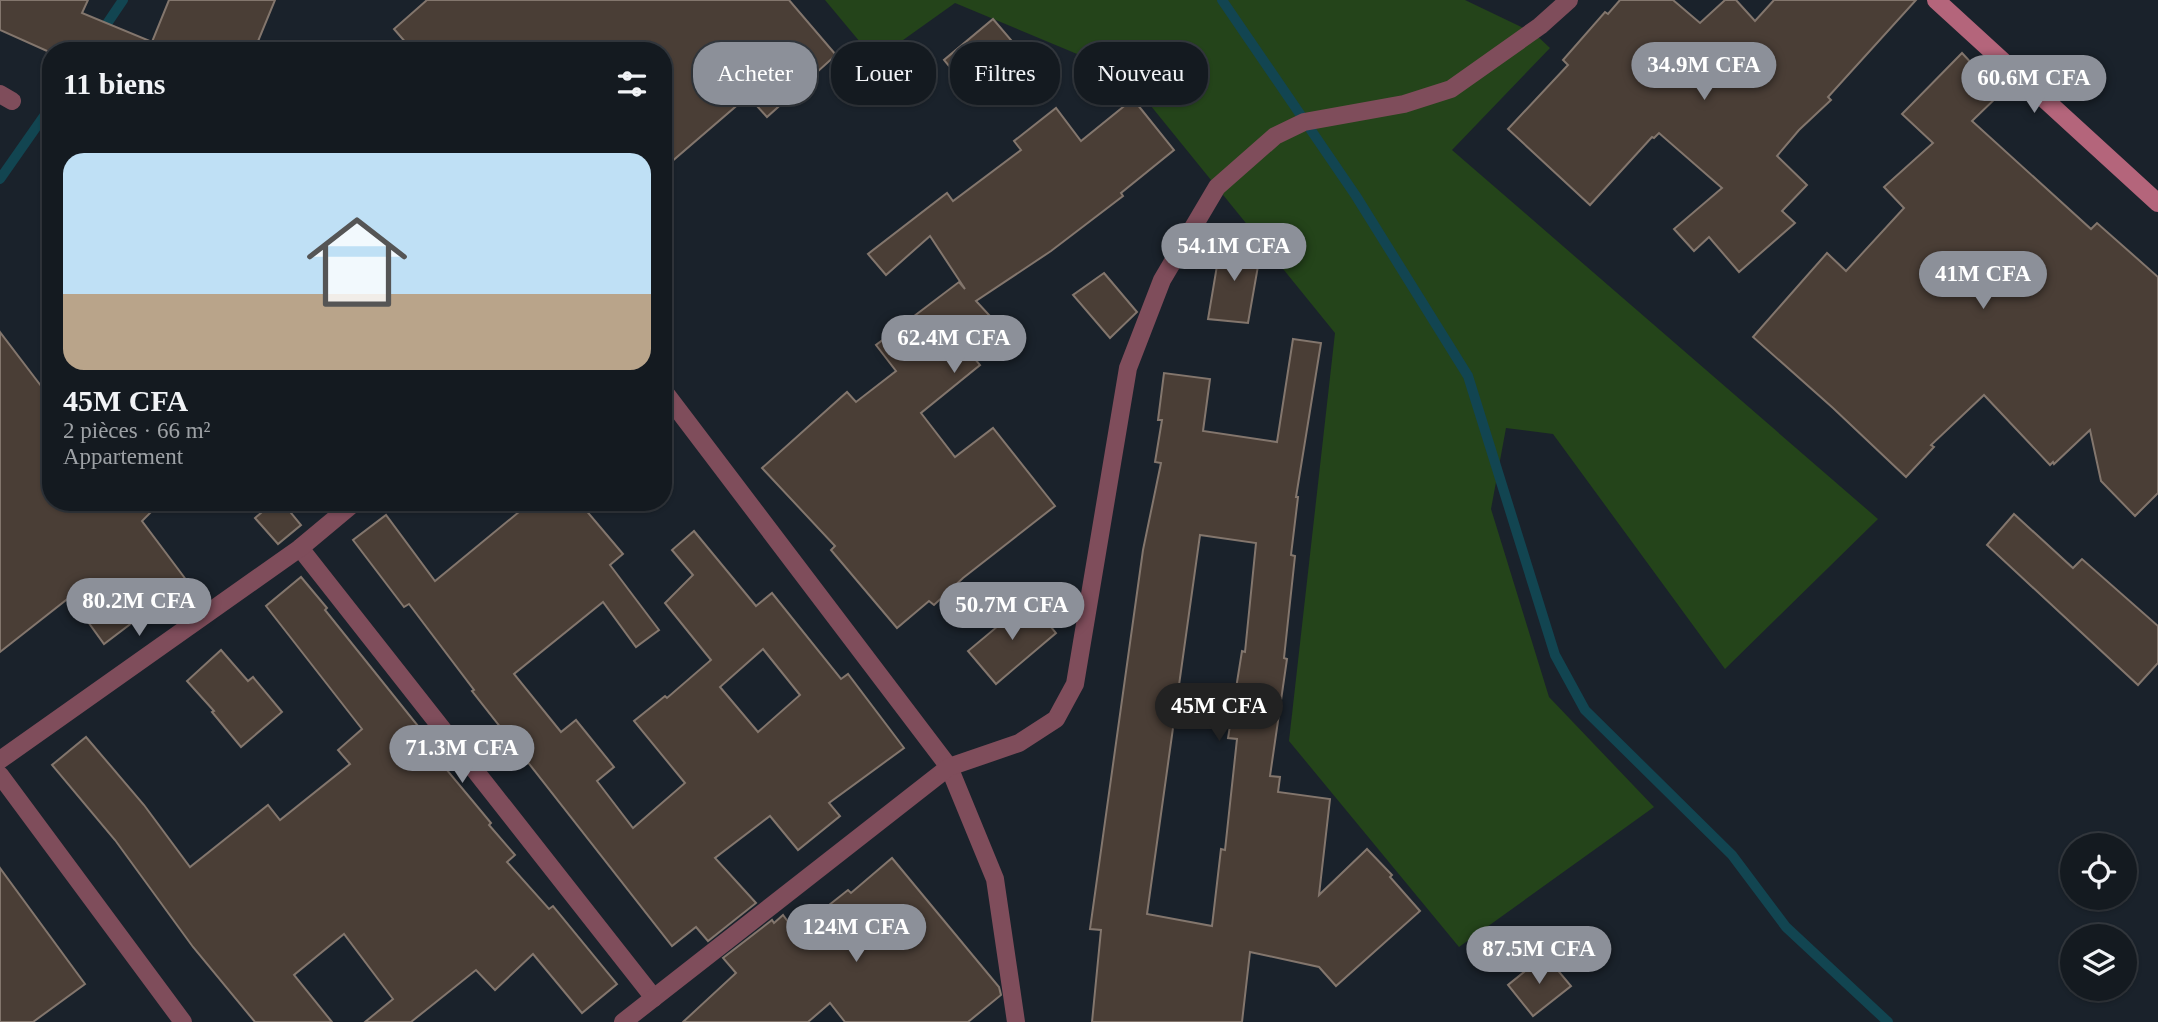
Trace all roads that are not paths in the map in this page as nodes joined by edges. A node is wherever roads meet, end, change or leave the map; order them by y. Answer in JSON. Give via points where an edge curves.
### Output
{"nodes":[{"id":1,"x":1569,"y":0,"type":"edge"},
{"id":2,"x":1936,"y":0,"type":"edge"},
{"id":3,"x":2158,"y":202,"type":"edge"},
{"id":4,"x":672,"y":402,"type":"edge"},
{"id":5,"x":344,"y":511,"type":"edge"},
{"id":6,"x":300,"y":548,"type":"junction"},
{"id":7,"x":0,"y":760,"type":"edge"},
{"id":8,"x":950,"y":767,"type":"junction"},
{"id":9,"x":0,"y":775,"type":"edge"},
{"id":10,"x":654,"y":998,"type":"junction"},
{"id":11,"x":183,"y":1022,"type":"edge"},
{"id":12,"x":623,"y":1022,"type":"edge"},
{"id":13,"x":1016,"y":1022,"type":"edge"}],
"edges":[{"from":1,"to":8,"type":"street","via":[[1451,89],[1404,104],[1304,122],[1275,136],[1217,187],[1162,280],[1128,368],[1075,684],[1056,719],[1029,737]]},
{"from":2,"to":3,"type":"street"},
{"from":4,"to":8,"type":"street"},
{"from":5,"to":6,"type":"street"},
{"from":6,"to":7,"type":"street"},
{"from":6,"to":10,"type":"street"},
{"from":8,"to":10,"type":"street"},
{"from":8,"to":13,"type":"street","via":[[995,879]]},
{"from":9,"to":11,"type":"street"},
{"from":10,"to":12,"type":"street"}]}
